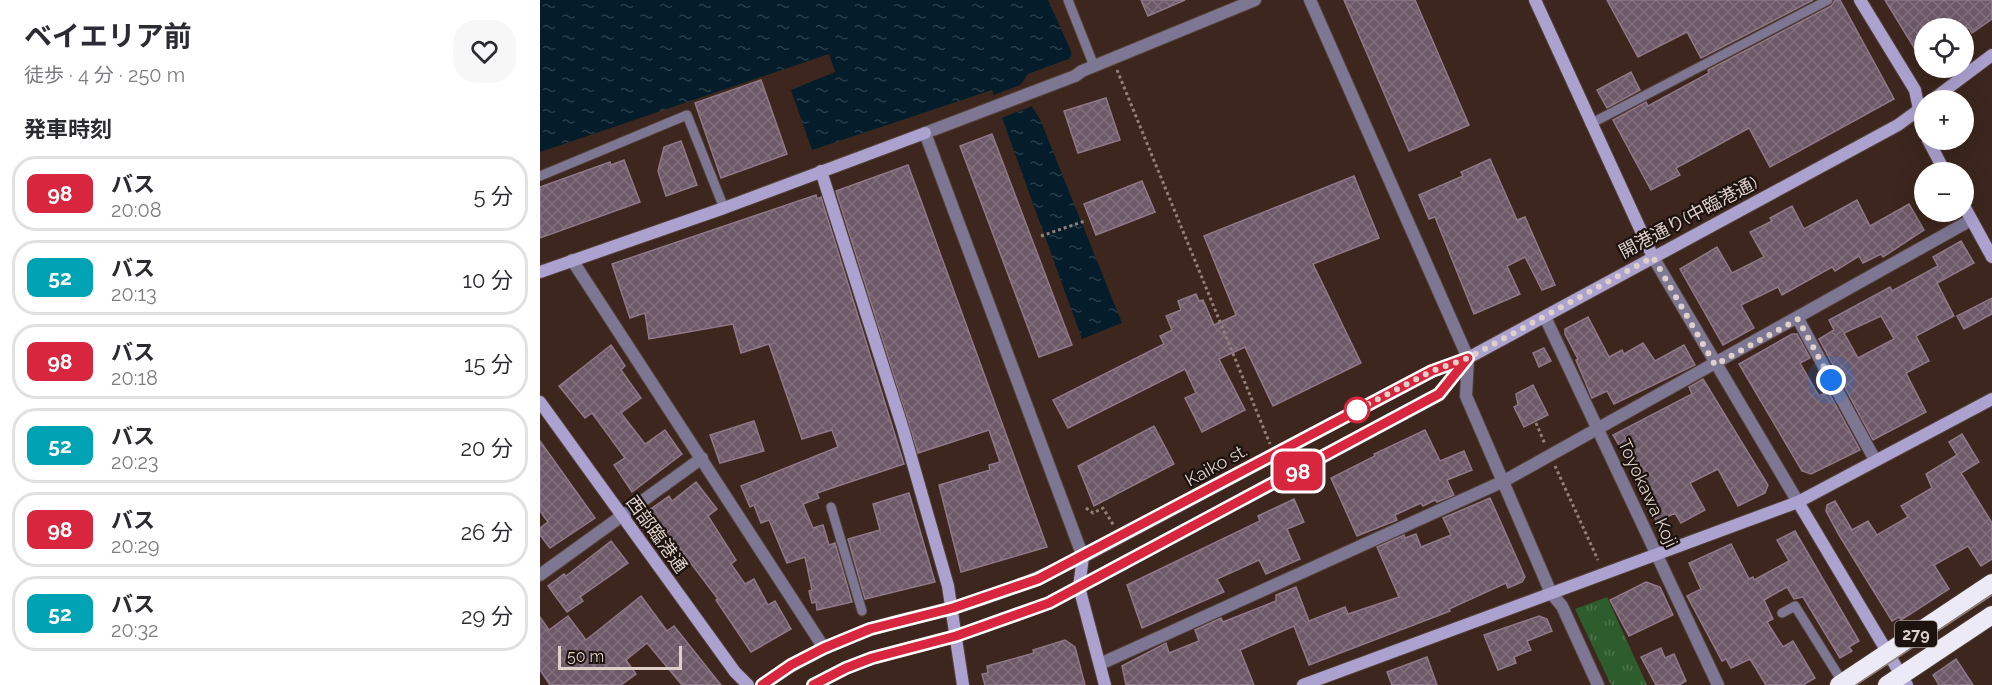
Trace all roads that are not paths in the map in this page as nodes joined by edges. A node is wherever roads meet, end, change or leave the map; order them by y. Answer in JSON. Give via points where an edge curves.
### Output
{"nodes":[{"id":1,"x":1068,"y":0,"type":"edge"},
{"id":2,"x":1255,"y":0,"type":"edge"},
{"id":3,"x":1310,"y":0,"type":"edge"},
{"id":4,"x":1535,"y":0,"type":"edge"},
{"id":5,"x":1828,"y":0,"type":"edge"},
{"id":6,"x":1860,"y":0,"type":"edge"},
{"id":7,"x":1992,"y":55,"type":"edge"},
{"id":8,"x":1094,"y":66,"type":"junction"},
{"id":9,"x":1915,"y":90,"type":"edge"},
{"id":10,"x":1945,"y":90,"type":"edge"},
{"id":11,"x":1914,"y":114,"type":"edge"},
{"id":12,"x":1590,"y":124,"type":"junction"},
{"id":13,"x":925,"y":133,"type":"junction"},
{"id":14,"x":821,"y":171,"type":"junction"},
{"id":15,"x":540,"y":176,"type":"edge"},
{"id":16,"x":724,"y":208,"type":"junction"},
{"id":17,"x":1968,"y":222,"type":"edge"},
{"id":18,"x":1972,"y":222,"type":"edge"},
{"id":19,"x":1992,"y":256,"type":"edge"},
{"id":20,"x":1653,"y":257,"type":"junction"},
{"id":21,"x":572,"y":260,"type":"junction"},
{"id":22,"x":540,"y":272,"type":"edge"},
{"id":23,"x":1545,"y":317,"type":"junction"},
{"id":24,"x":1798,"y":319,"type":"junction"},
{"id":25,"x":1468,"y":358,"type":"junction"},
{"id":26,"x":1715,"y":365,"type":"junction"},
{"id":27,"x":1992,"y":399,"type":"edge"},
{"id":28,"x":540,"y":402,"type":"edge"},
{"id":29,"x":1598,"y":430,"type":"junction"},
{"id":30,"x":702,"y":458,"type":"junction"},
{"id":31,"x":1875,"y":460,"type":"junction"},
{"id":32,"x":1504,"y":481,"type":"junction"},
{"id":33,"x":1798,"y":502,"type":"junction"},
{"id":34,"x":831,"y":507,"type":"dead end"},
{"id":35,"x":621,"y":515,"type":"junction"},
{"id":36,"x":1657,"y":555,"type":"junction"},
{"id":37,"x":1083,"y":556,"type":"junction"},
{"id":38,"x":540,"y":574,"type":"edge"},
{"id":39,"x":1992,"y":583,"type":"edge"},
{"id":40,"x":1078,"y":587,"type":"junction"},
{"id":41,"x":1551,"y":593,"type":"junction"},
{"id":42,"x":953,"y":608,"type":"junction"},
{"id":43,"x":862,"y":611,"type":"dead end"},
{"id":44,"x":1782,"y":613,"type":"dead end"},
{"id":45,"x":1992,"y":615,"type":"edge"},
{"id":46,"x":956,"y":636,"type":"junction"},
{"id":47,"x":824,"y":648,"type":"junction"},
{"id":48,"x":1887,"y":653,"type":"junction"},
{"id":49,"x":1100,"y":664,"type":"junction"},
{"id":50,"x":1898,"y":682,"type":"edge"},
{"id":51,"x":1841,"y":684,"type":"edge"},
{"id":52,"x":748,"y":685,"type":"edge"},
{"id":53,"x":762,"y":685,"type":"edge"},
{"id":54,"x":813,"y":685,"type":"edge"},
{"id":55,"x":963,"y":685,"type":"edge"},
{"id":56,"x":1105,"y":685,"type":"edge"},
{"id":57,"x":1303,"y":685,"type":"edge"},
{"id":58,"x":1598,"y":685,"type":"edge"},
{"id":59,"x":1718,"y":685,"type":"edge"}],
"edges":[{"from":1,"to":8,"type":"lane"},
{"from":2,"to":8,"type":"street"},
{"from":3,"to":25,"type":"street"},
{"from":4,"to":12,"type":"street"},
{"from":5,"to":12,"type":"lane"},
{"from":6,"to":9,"type":"street"},
{"from":7,"to":10,"type":"street"},
{"from":8,"to":13,"type":"street"},
{"from":11,"to":20,"type":"street","name":"開港通り(中臨港通)"},
{"from":12,"to":20,"type":"street"},
{"from":13,"to":14,"type":"street"},
{"from":13,"to":37,"type":"street"},
{"from":14,"to":16,"type":"street"},
{"from":14,"to":42,"type":"street","via":[[903,429]]},
{"from":15,"to":16,"type":"lane","via":[[687,115]]},
{"from":16,"to":21,"type":"street"},
{"from":17,"to":24,"type":"street"},
{"from":18,"to":19,"type":"street"},
{"from":20,"to":23,"type":"street","name":"開港通り(中臨港通)"},
{"from":20,"to":26,"type":"street"},
{"from":21,"to":22,"type":"street"},
{"from":21,"to":30,"type":"street"},
{"from":23,"to":25,"type":"street","name":"開港通り(中臨港通)"},
{"from":23,"to":29,"type":"street","name":"Toyokawa Koji"},
{"from":24,"to":26,"type":"street"},
{"from":24,"to":31,"type":"street"},
{"from":25,"to":32,"type":"street","via":[[1466,396]]},
{"from":25,"to":37,"type":"street","name":"Kaiko st.","via":[[1432,371]]},
{"from":25,"to":40,"type":"street","via":[[1439,394]]},
{"from":26,"to":29,"type":"street"},
{"from":26,"to":33,"type":"street"},
{"from":27,"to":31,"type":"street"},
{"from":28,"to":35,"type":"street","name":"西部臨港通"},
{"from":29,"to":32,"type":"street"},
{"from":29,"to":36,"type":"street","name":"Toyokawa Koji"},
{"from":30,"to":35,"type":"street"},
{"from":30,"to":47,"type":"street"},
{"from":31,"to":33,"type":"street"},
{"from":32,"to":41,"type":"street"},
{"from":32,"to":49,"type":"street"},
{"from":33,"to":36,"type":"street"},
{"from":33,"to":48,"type":"street"},
{"from":34,"to":43,"type":"lane"},
{"from":35,"to":38,"type":"street"},
{"from":35,"to":52,"type":"street","name":"西部臨港通"},
{"from":36,"to":41,"type":"street"},
{"from":36,"to":59,"type":"street","name":"Toyokawa Koji"},
{"from":37,"to":40,"type":"street"},
{"from":37,"to":42,"type":"street","name":"Kaiko st.","via":[[1038,579]]},
{"from":39,"to":48,"type":"highway","number":"279"},
{"from":40,"to":46,"type":"street","via":[[1049,603]]},
{"from":40,"to":49,"type":"street"},
{"from":41,"to":57,"type":"street"},
{"from":41,"to":58,"type":"street","via":[[1562,606]]},
{"from":42,"to":46,"type":"street"},
{"from":42,"to":47,"type":"street","name":"Kaiko st.","via":[[898,621]]},
{"from":44,"to":51,"type":"lane","via":[[1795,606]]},
{"from":45,"to":50,"type":"highway","number":"279"},
{"from":46,"to":54,"type":"street","via":[[872,658]]},
{"from":46,"to":55,"type":"street"},
{"from":47,"to":53,"type":"street","name":"Kaiko st."},
{"from":48,"to":50,"type":"street"},
{"from":48,"to":51,"type":"highway","number":"279"},
{"from":49,"to":56,"type":"street"}]}
